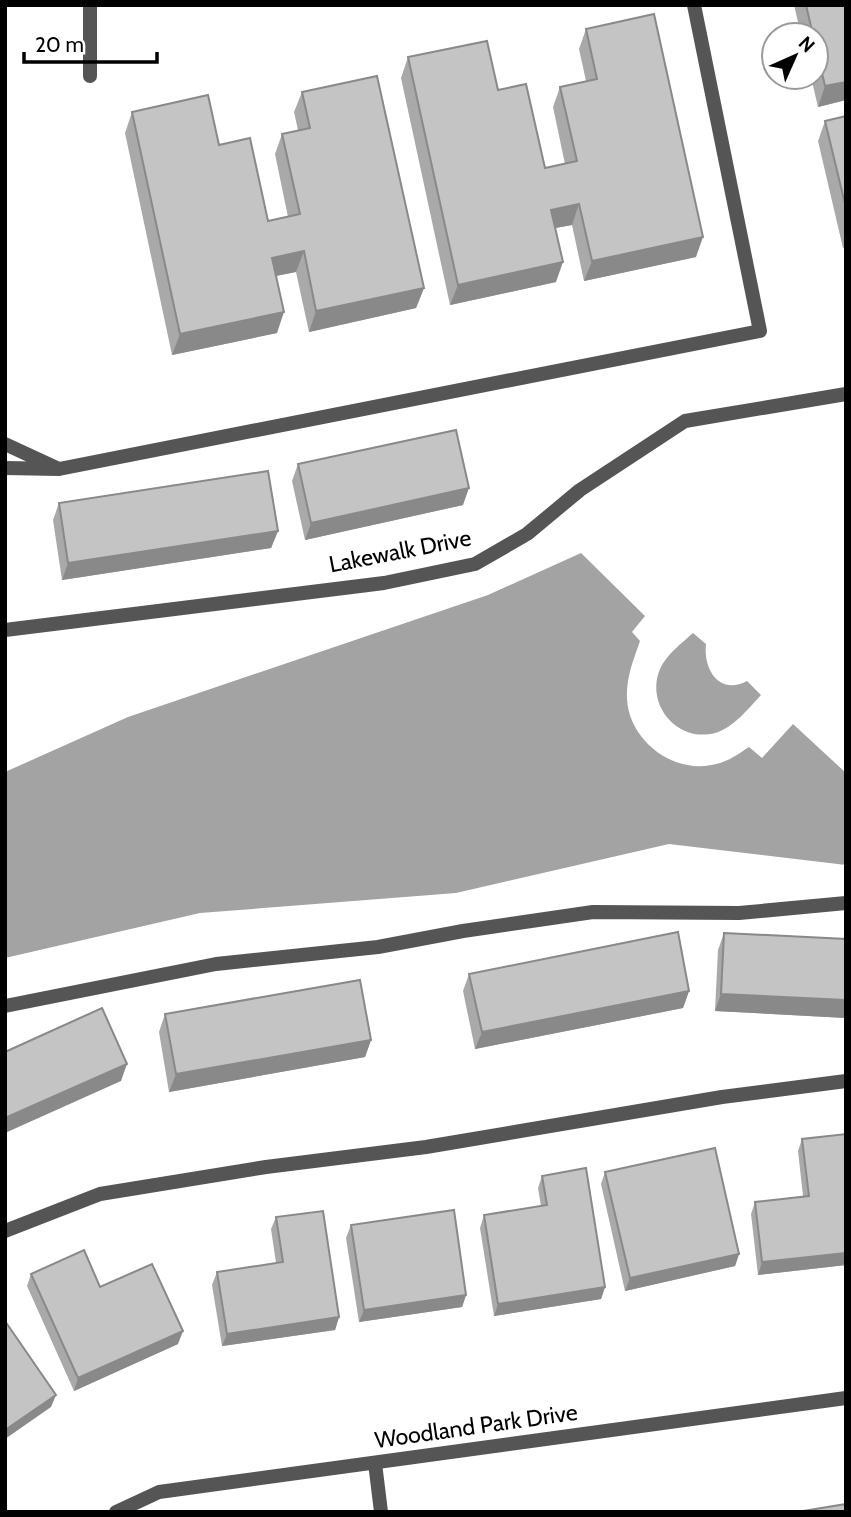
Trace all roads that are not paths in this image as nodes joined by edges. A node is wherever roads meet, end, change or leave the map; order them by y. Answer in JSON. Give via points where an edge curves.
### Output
{"nodes":[{"id":1,"x":90,"y":5,"type":"edge"},
{"id":2,"x":694,"y":5,"type":"edge"},
{"id":3,"x":90,"y":76,"type":"dead end"},
{"id":4,"x":846,"y":394,"type":"edge"},
{"id":5,"x":5,"y":444,"type":"edge"},
{"id":6,"x":5,"y":468,"type":"edge"},
{"id":7,"x":59,"y":469,"type":"junction"},
{"id":8,"x":5,"y":630,"type":"edge"},
{"id":9,"x":846,"y":902,"type":"edge"},
{"id":10,"x":5,"y":1006,"type":"edge"},
{"id":11,"x":846,"y":1081,"type":"edge"},
{"id":12,"x":5,"y":1231,"type":"edge"},
{"id":13,"x":846,"y":1398,"type":"edge"},
{"id":14,"x":374,"y":1463,"type":"junction"},
{"id":15,"x":116,"y":1512,"type":"edge"},
{"id":16,"x":381,"y":1512,"type":"edge"}],
"edges":[{"from":1,"to":3,"type":"street"},
{"from":2,"to":7,"type":"street","via":[[760,331]]},
{"from":4,"to":8,"type":"street","name":"Lakewalk Drive","via":[[685,421],[580,491],[527,534],[475,564],[384,583]]},
{"from":5,"to":7,"type":"street"},
{"from":6,"to":7,"type":"street"},
{"from":9,"to":10,"type":"street","via":[[739,913],[593,912],[378,947],[216,964]]},
{"from":11,"to":12,"type":"street","via":[[100,1194]]},
{"from":13,"to":14,"type":"street","name":"Woodland Park Drive"},
{"from":14,"to":15,"type":"street","name":"Woodland Park Drive","via":[[159,1492]]},
{"from":14,"to":16,"type":"street"}]}
